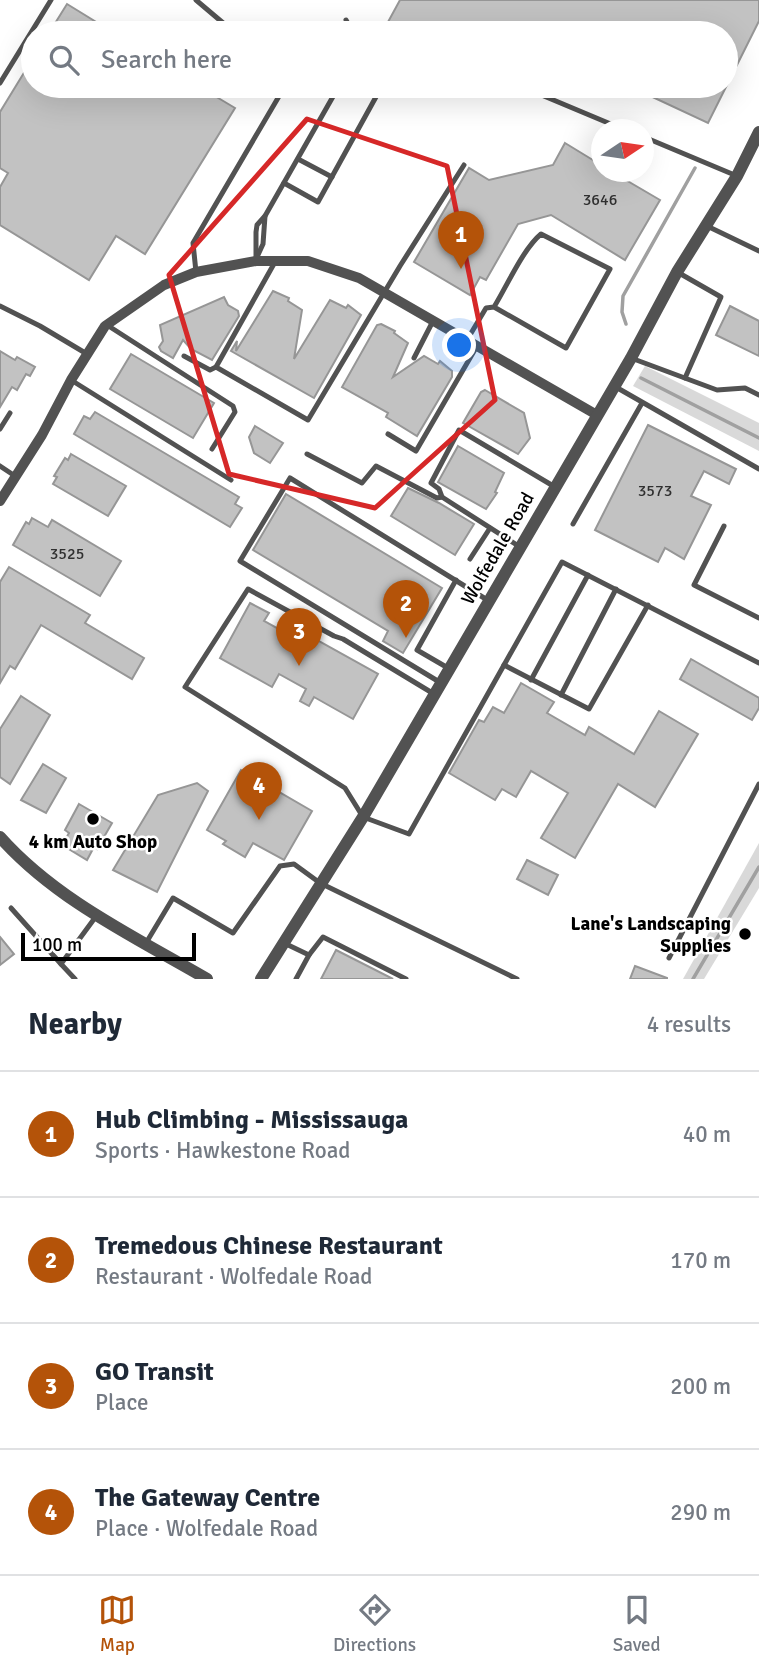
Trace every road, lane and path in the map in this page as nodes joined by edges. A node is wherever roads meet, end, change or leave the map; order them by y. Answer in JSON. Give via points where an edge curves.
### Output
{"nodes":[{"id":1,"x":51,"y":0,"type":"edge"},
{"id":2,"x":196,"y":0,"type":"edge"},
{"id":3,"x":38,"y":21,"type":"edge"},
{"id":4,"x":221,"y":21,"type":"edge"},
{"id":5,"x":21,"y":49,"type":"edge"},
{"id":6,"x":0,"y":83,"type":"edge"},
{"id":7,"x":278,"y":98,"type":"edge"},
{"id":8,"x":332,"y":98,"type":"edge"},
{"id":9,"x":375,"y":98,"type":"edge"},
{"id":10,"x":549,"y":98,"type":"edge"},
{"id":11,"x":599,"y":119,"type":"edge"},
{"id":12,"x":759,"y":132,"type":"edge"},
{"id":13,"x":654,"y":142,"type":"edge"},
{"id":14,"x":298,"y":159,"type":"junction"},
{"id":15,"x":464,"y":165,"type":"dead end"},
{"id":16,"x":737,"y":176,"type":"junction"},
{"id":17,"x":332,"y":177,"type":"junction"},
{"id":18,"x":284,"y":183,"type":"junction"},
{"id":19,"x":707,"y":226,"type":"junction"},
{"id":20,"x":759,"y":251,"type":"edge"},
{"id":21,"x":256,"y":261,"type":"junction"},
{"id":22,"x":276,"y":261,"type":"junction"},
{"id":23,"x":196,"y":272,"type":"junction"},
{"id":24,"x":677,"y":272,"type":"junction"},
{"id":25,"x":384,"y":293,"type":"junction"},
{"id":26,"x":0,"y":306,"type":"edge"},
{"id":27,"x":494,"y":307,"type":"junction"},
{"id":28,"x":433,"y":321,"type":"junction"},
{"id":29,"x":107,"y":324,"type":"junction"},
{"id":30,"x":467,"y":340,"type":"junction"},
{"id":31,"x":477,"y":346,"type":"junction"},
{"id":32,"x":87,"y":354,"type":"junction"},
{"id":33,"x":184,"y":356,"type":"dead end"},
{"id":34,"x":414,"y":358,"type":"dead end"},
{"id":35,"x":631,"y":358,"type":"junction"},
{"id":36,"x":216,"y":367,"type":"junction"},
{"id":37,"x":685,"y":378,"type":"junction"},
{"id":38,"x":71,"y":380,"type":"junction"},
{"id":39,"x":614,"y":386,"type":"junction"},
{"id":40,"x":759,"y":394,"type":"edge"},
{"id":41,"x":642,"y":403,"type":"junction"},
{"id":42,"x":10,"y":413,"type":"dead end"},
{"id":43,"x":597,"y":415,"type":"junction"},
{"id":44,"x":0,"y":429,"type":"edge"},
{"id":45,"x":388,"y":434,"type":"dead end"},
{"id":46,"x":212,"y":449,"type":"dead end"},
{"id":47,"x":307,"y":454,"type":"dead end"},
{"id":48,"x":0,"y":466,"type":"edge"},
{"id":49,"x":759,"y":468,"type":"edge"},
{"id":50,"x":16,"y":476,"type":"junction"},
{"id":51,"x":232,"y":480,"type":"dead end"},
{"id":52,"x":555,"y":487,"type":"junction"},
{"id":53,"x":442,"y":497,"type":"junction"},
{"id":54,"x":0,"y":501,"type":"edge"},
{"id":55,"x":573,"y":524,"type":"dead end"},
{"id":56,"x":724,"y":526,"type":"dead end"},
{"id":57,"x":490,"y":528,"type":"junction"},
{"id":58,"x":520,"y":547,"type":"junction"},
{"id":59,"x":470,"y":559,"type":"dead end"},
{"id":60,"x":588,"y":575,"type":"junction"},
{"id":61,"x":456,"y":580,"type":"junction"},
{"id":62,"x":615,"y":589,"type":"junction"},
{"id":63,"x":489,"y":601,"type":"junction"},
{"id":64,"x":648,"y":605,"type":"junction"},
{"id":65,"x":759,"y":618,"type":"edge"},
{"id":66,"x":759,"y":663,"type":"edge"},
{"id":67,"x":504,"y":665,"type":"junction"},
{"id":68,"x":449,"y":669,"type":"junction"},
{"id":69,"x":531,"y":680,"type":"junction"},
{"id":70,"x":438,"y":689,"type":"junction"},
{"id":71,"x":561,"y":695,"type":"junction"},
{"id":72,"x":759,"y":784,"type":"edge"},
{"id":73,"x":363,"y":817,"type":"junction"},
{"id":74,"x":0,"y":837,"type":"edge"},
{"id":75,"x":320,"y":883,"type":"junction"},
{"id":76,"x":11,"y":908,"type":"dead end"},
{"id":77,"x":97,"y":915,"type":"junction"},
{"id":78,"x":283,"y":943,"type":"junction"},
{"id":79,"x":146,"y":944,"type":"junction"},
{"id":80,"x":309,"y":956,"type":"junction"},
{"id":81,"x":669,"y":958,"type":"dead end"},
{"id":82,"x":61,"y":964,"type":"junction"},
{"id":83,"x":75,"y":979,"type":"edge"},
{"id":84,"x":207,"y":979,"type":"edge"},
{"id":85,"x":261,"y":979,"type":"edge"},
{"id":86,"x":296,"y":979,"type":"edge"},
{"id":87,"x":407,"y":979,"type":"edge"},
{"id":88,"x":517,"y":979,"type":"edge"}],
"edges":[{"from":1,"to":3,"type":"lane"},
{"from":2,"to":4,"type":"lane"},
{"from":5,"to":6,"type":"lane"},
{"from":7,"to":23,"type":"lane","via":[[193,243]]},
{"from":8,"to":14,"type":"lane"},
{"from":9,"to":17,"type":"lane"},
{"from":10,"to":11,"type":"lane"},
{"from":12,"to":16,"type":"street","name":"Wolfedale Road"},
{"from":13,"to":16,"type":"lane"},
{"from":14,"to":17,"type":"lane"},
{"from":14,"to":18,"type":"lane"},
{"from":15,"to":25,"type":"lane"},
{"from":16,"to":19,"type":"street","name":"Wolfedale Road"},
{"from":17,"to":18,"type":"lane","via":[[318,202]]},
{"from":18,"to":21,"type":"lane","via":[[257,225]]},
{"from":19,"to":20,"type":"lane"},
{"from":19,"to":24,"type":"street","name":"Wolfedale Road"},
{"from":21,"to":22,"type":"street"},
{"from":21,"to":23,"type":"street"},
{"from":22,"to":25,"type":"street","via":[[308,261],[359,278]]},
{"from":22,"to":36,"type":"lane"},
{"from":23,"to":29,"type":"street","via":[[164,285]]},
{"from":24,"to":35,"type":"street","name":"Wolfedale Road"},
{"from":24,"to":37,"type":"lane","via":[[721,298]]},
{"from":25,"to":28,"type":"street"},
{"from":25,"to":36,"type":"lane","via":[[308,420]]},
{"from":26,"to":32,"type":"lane"},
{"from":27,"to":27,"type":"lane","via":[[541,234],[610,269],[566,348]]},
{"from":27,"to":30,"type":"lane","via":[[486,308]]},
{"from":28,"to":30,"type":"street"},
{"from":28,"to":34,"type":"lane"},
{"from":29,"to":32,"type":"street"},
{"from":29,"to":46,"type":"lane","via":[[233,407],[235,412]]},
{"from":30,"to":31,"type":"street"},
{"from":31,"to":43,"type":"street"},
{"from":31,"to":45,"type":"lane","via":[[416,452]]},
{"from":32,"to":38,"type":"street"},
{"from":33,"to":36,"type":"lane","via":[[210,370]]},
{"from":35,"to":37,"type":"lane"},
{"from":35,"to":39,"type":"street","name":"Wolfedale Road"},
{"from":37,"to":40,"type":"lane","via":[[718,390],[745,388]]},
{"from":38,"to":50,"type":"street"},
{"from":38,"to":51,"type":"lane"},
{"from":39,"to":41,"type":"lane"},
{"from":39,"to":43,"type":"street","name":"Wolfedale Road"},
{"from":41,"to":49,"type":"lane"},
{"from":41,"to":55,"type":"lane"},
{"from":42,"to":44,"type":"lane"},
{"from":43,"to":52,"type":"street","name":"Wolfedale Road"},
{"from":47,"to":53,"type":"lane","via":[[362,482],[376,466]]},
{"from":48,"to":50,"type":"lane"},
{"from":50,"to":54,"type":"street"},
{"from":52,"to":53,"type":"lane","via":[[459,430],[431,482]]},
{"from":52,"to":58,"type":"street","name":"Wolfedale Road"},
{"from":53,"to":57,"type":"lane"},
{"from":56,"to":65,"type":"lane","via":[[694,585]]},
{"from":57,"to":58,"type":"lane"},
{"from":57,"to":59,"type":"lane"},
{"from":58,"to":63,"type":"street","name":"Wolfedale Road"},
{"from":60,"to":62,"type":"lane"},
{"from":60,"to":67,"type":"lane","via":[[562,562]]},
{"from":60,"to":69,"type":"lane"},
{"from":61,"to":63,"type":"lane"},
{"from":61,"to":68,"type":"lane","via":[[417,650]]},
{"from":61,"to":70,"type":"lane","via":[[289,478],[240,561]]},
{"from":62,"to":64,"type":"lane"},
{"from":62,"to":71,"type":"lane"},
{"from":63,"to":68,"type":"street","name":"Wolfedale Road"},
{"from":64,"to":66,"type":"lane"},
{"from":64,"to":71,"type":"lane","via":[[589,709]]},
{"from":67,"to":69,"type":"lane"},
{"from":67,"to":73,"type":"lane","via":[[409,834]]},
{"from":68,"to":70,"type":"street","name":"Wolfedale Road"},
{"from":69,"to":71,"type":"lane"},
{"from":70,"to":73,"type":"street","name":"Wolfedale Road"},
{"from":70,"to":73,"type":"lane","via":[[248,589],[185,687],[345,788]]},
{"from":72,"to":81,"type":"lane"},
{"from":73,"to":75,"type":"street","name":"Wolfedale Road"},
{"from":74,"to":77,"type":"street","via":[[51,883]]},
{"from":75,"to":78,"type":"street","name":"Wolfedale Road"},
{"from":75,"to":79,"type":"lane","via":[[295,864],[279,866],[233,933],[173,898]]},
{"from":75,"to":88,"type":"lane"},
{"from":76,"to":82,"type":"lane"},
{"from":77,"to":79,"type":"street"},
{"from":77,"to":82,"type":"lane"},
{"from":78,"to":80,"type":"lane"},
{"from":78,"to":85,"type":"street","name":"Wolfedale Road"},
{"from":79,"to":84,"type":"street"},
{"from":80,"to":86,"type":"lane"},
{"from":80,"to":87,"type":"lane","via":[[323,937]]},
{"from":82,"to":83,"type":"lane"}]}
